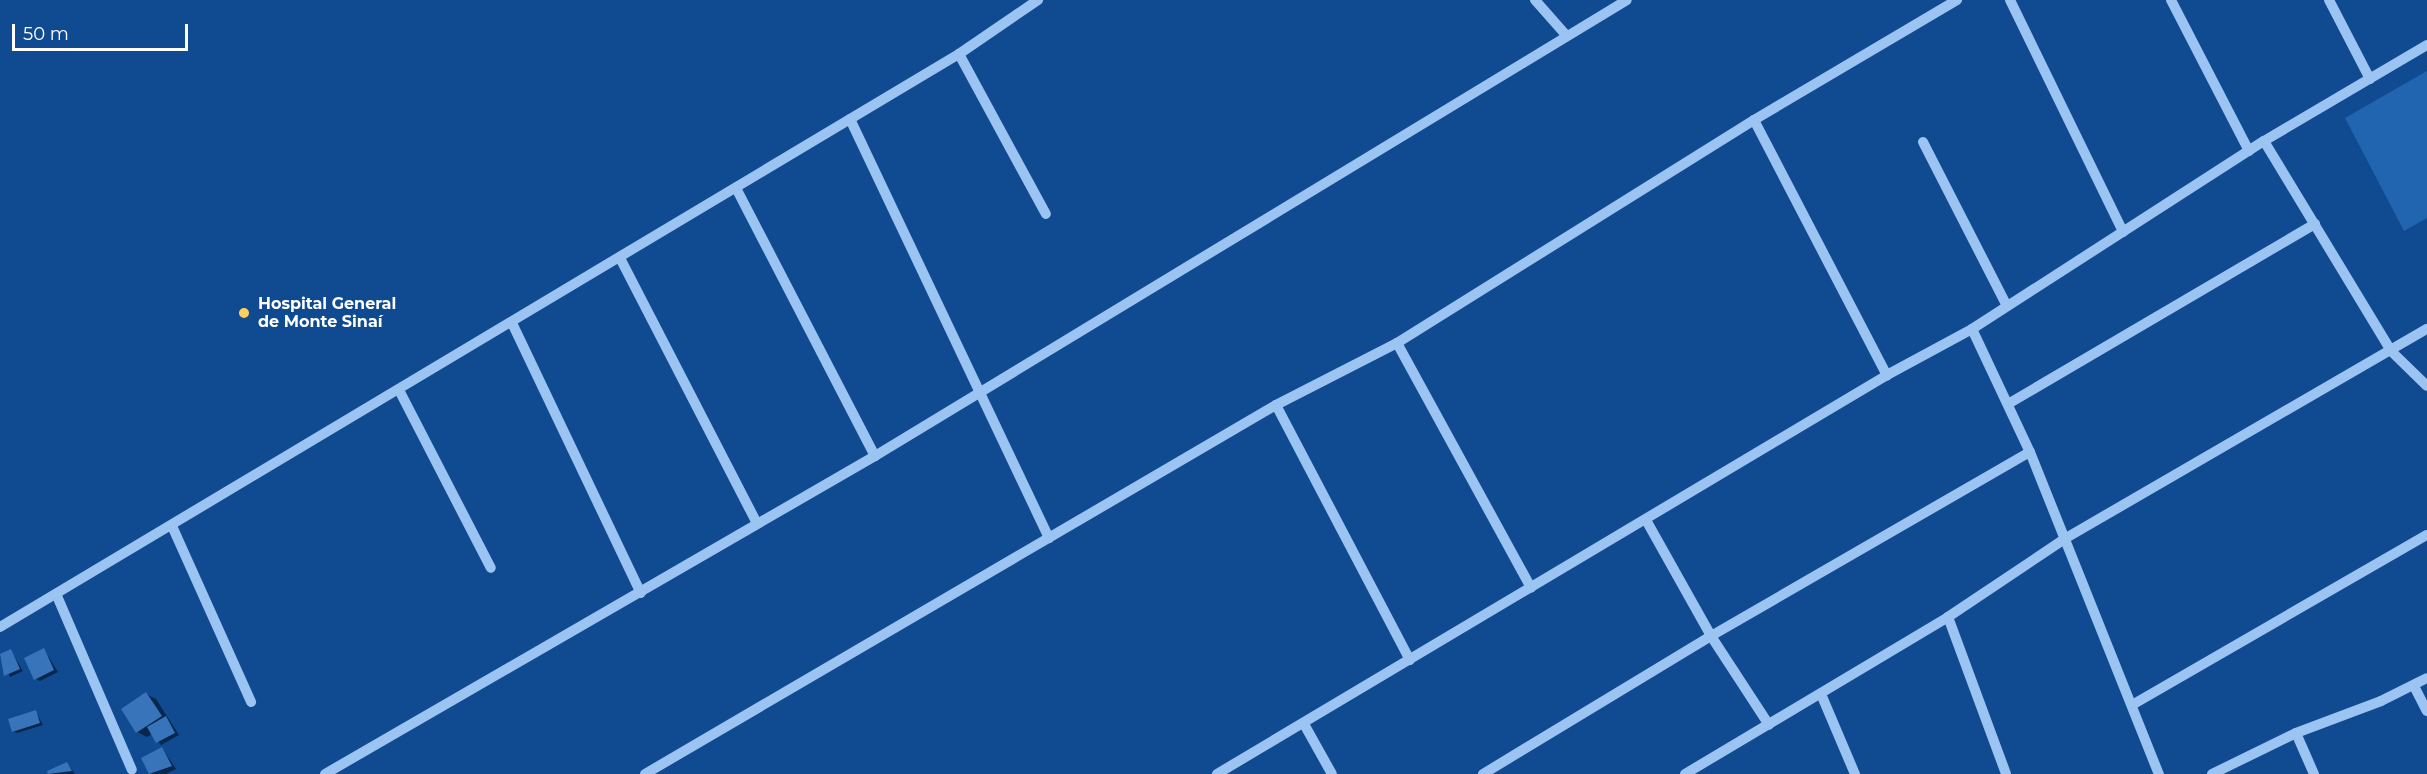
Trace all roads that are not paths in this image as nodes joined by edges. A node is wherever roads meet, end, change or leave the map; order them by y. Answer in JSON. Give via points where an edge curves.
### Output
{"nodes":[{"id":1,"x":1038,"y":0,"type":"edge"},
{"id":2,"x":1535,"y":0,"type":"edge"},
{"id":3,"x":1627,"y":0,"type":"edge"},
{"id":4,"x":1957,"y":0,"type":"edge"},
{"id":5,"x":2010,"y":0,"type":"edge"},
{"id":6,"x":2170,"y":0,"type":"edge"},
{"id":7,"x":2329,"y":0,"type":"edge"},
{"id":8,"x":1566,"y":35,"type":"junction"},
{"id":9,"x":2427,"y":45,"type":"edge"},
{"id":10,"x":958,"y":54,"type":"junction"},
{"id":11,"x":2370,"y":79,"type":"junction"},
{"id":12,"x":850,"y":120,"type":"junction"},
{"id":13,"x":1754,"y":120,"type":"junction"},
{"id":14,"x":2264,"y":141,"type":"junction"},
{"id":15,"x":1923,"y":142,"type":"dead end"},
{"id":16,"x":2249,"y":151,"type":"junction"},
{"id":17,"x":736,"y":188,"type":"junction"},
{"id":18,"x":1046,"y":214,"type":"dead end"},
{"id":19,"x":2315,"y":224,"type":"junction"},
{"id":20,"x":2122,"y":232,"type":"junction"},
{"id":21,"x":620,"y":258,"type":"junction"},
{"id":22,"x":2007,"y":306,"type":"junction"},
{"id":23,"x":512,"y":323,"type":"junction"},
{"id":24,"x":1972,"y":329,"type":"junction"},
{"id":25,"x":2427,"y":329,"type":"edge"},
{"id":26,"x":1397,"y":343,"type":"junction"},
{"id":27,"x":2391,"y":351,"type":"junction"},
{"id":28,"x":1887,"y":375,"type":"junction"},
{"id":29,"x":2427,"y":386,"type":"edge"},
{"id":30,"x":399,"y":390,"type":"junction"},
{"id":31,"x":980,"y":394,"type":"junction"},
{"id":32,"x":2008,"y":404,"type":"junction"},
{"id":33,"x":1276,"y":405,"type":"junction"},
{"id":34,"x":2030,"y":452,"type":"junction"},
{"id":35,"x":875,"y":456,"type":"junction"},
{"id":36,"x":1646,"y":520,"type":"junction"},
{"id":37,"x":757,"y":523,"type":"junction"},
{"id":38,"x":172,"y":526,"type":"junction"},
{"id":39,"x":2427,"y":535,"type":"edge"},
{"id":40,"x":1049,"y":538,"type":"junction"},
{"id":41,"x":2066,"y":538,"type":"junction"},
{"id":42,"x":492,"y":568,"type":"dead end"},
{"id":43,"x":1531,"y":588,"type":"junction"},
{"id":44,"x":641,"y":593,"type":"junction"},
{"id":45,"x":57,"y":596,"type":"junction"},
{"id":46,"x":1948,"y":616,"type":"junction"},
{"id":47,"x":0,"y":627,"type":"edge"},
{"id":48,"x":1711,"y":636,"type":"junction"},
{"id":49,"x":1410,"y":660,"type":"junction"},
{"id":50,"x":2427,"y":678,"type":"edge"},
{"id":51,"x":2414,"y":686,"type":"junction"},
{"id":52,"x":1821,"y":694,"type":"junction"},
{"id":53,"x":251,"y":702,"type":"dead end"},
{"id":54,"x":2132,"y":705,"type":"junction"},
{"id":55,"x":2427,"y":711,"type":"edge"},
{"id":56,"x":1304,"y":724,"type":"junction"},
{"id":57,"x":1769,"y":725,"type":"junction"},
{"id":58,"x":2296,"y":733,"type":"junction"},
{"id":59,"x":132,"y":770,"type":"dead end"},
{"id":60,"x":324,"y":774,"type":"edge"},
{"id":61,"x":645,"y":774,"type":"edge"},
{"id":62,"x":1217,"y":774,"type":"edge"},
{"id":63,"x":1332,"y":774,"type":"edge"},
{"id":64,"x":1483,"y":774,"type":"edge"},
{"id":65,"x":1685,"y":774,"type":"edge"},
{"id":66,"x":1855,"y":774,"type":"edge"},
{"id":67,"x":2006,"y":774,"type":"edge"},
{"id":68,"x":2159,"y":774,"type":"edge"},
{"id":69,"x":2212,"y":774,"type":"edge"},
{"id":70,"x":2314,"y":774,"type":"edge"}],
"edges":[{"from":1,"to":10,"type":"street"},
{"from":2,"to":8,"type":"street"},
{"from":3,"to":8,"type":"street"},
{"from":4,"to":13,"type":"street"},
{"from":5,"to":20,"type":"street"},
{"from":6,"to":16,"type":"street"},
{"from":7,"to":11,"type":"street"},
{"from":8,"to":31,"type":"street"},
{"from":9,"to":11,"type":"street"},
{"from":10,"to":12,"type":"street"},
{"from":10,"to":18,"type":"street"},
{"from":11,"to":14,"type":"street"},
{"from":12,"to":17,"type":"street"},
{"from":12,"to":31,"type":"street"},
{"from":13,"to":26,"type":"street"},
{"from":13,"to":28,"type":"street"},
{"from":14,"to":16,"type":"street"},
{"from":14,"to":19,"type":"street"},
{"from":15,"to":22,"type":"street"},
{"from":16,"to":20,"type":"street"},
{"from":17,"to":21,"type":"street"},
{"from":17,"to":35,"type":"street"},
{"from":19,"to":27,"type":"street"},
{"from":19,"to":32,"type":"street"},
{"from":20,"to":22,"type":"street"},
{"from":21,"to":23,"type":"street"},
{"from":21,"to":37,"type":"street"},
{"from":22,"to":24,"type":"street"},
{"from":23,"to":30,"type":"street"},
{"from":23,"to":44,"type":"street"},
{"from":24,"to":28,"type":"street"},
{"from":24,"to":32,"type":"street"},
{"from":25,"to":27,"type":"street"},
{"from":26,"to":33,"type":"street"},
{"from":26,"to":43,"type":"street"},
{"from":27,"to":29,"type":"street"},
{"from":27,"to":41,"type":"street"},
{"from":28,"to":36,"type":"street"},
{"from":30,"to":38,"type":"street"},
{"from":30,"to":42,"type":"street"},
{"from":31,"to":35,"type":"street"},
{"from":31,"to":40,"type":"street"},
{"from":32,"to":34,"type":"street"},
{"from":33,"to":40,"type":"street"},
{"from":33,"to":49,"type":"street"},
{"from":34,"to":41,"type":"street"},
{"from":34,"to":48,"type":"street"},
{"from":35,"to":37,"type":"street"},
{"from":36,"to":43,"type":"street"},
{"from":36,"to":48,"type":"street"},
{"from":37,"to":44,"type":"street"},
{"from":38,"to":45,"type":"street"},
{"from":38,"to":53,"type":"street"},
{"from":39,"to":54,"type":"street"},
{"from":40,"to":61,"type":"street"},
{"from":41,"to":46,"type":"street"},
{"from":41,"to":54,"type":"street"},
{"from":43,"to":49,"type":"street"},
{"from":44,"to":60,"type":"street"},
{"from":45,"to":47,"type":"street"},
{"from":45,"to":59,"type":"street"},
{"from":46,"to":52,"type":"street"},
{"from":46,"to":67,"type":"street"},
{"from":48,"to":57,"type":"street"},
{"from":48,"to":64,"type":"street"},
{"from":49,"to":56,"type":"street"},
{"from":50,"to":51,"type":"street"},
{"from":51,"to":55,"type":"street"},
{"from":51,"to":58,"type":"street"},
{"from":52,"to":57,"type":"street"},
{"from":52,"to":66,"type":"street"},
{"from":54,"to":68,"type":"street"},
{"from":56,"to":62,"type":"street"},
{"from":56,"to":63,"type":"street"},
{"from":57,"to":65,"type":"street"},
{"from":58,"to":69,"type":"street"},
{"from":58,"to":70,"type":"street"}]}
